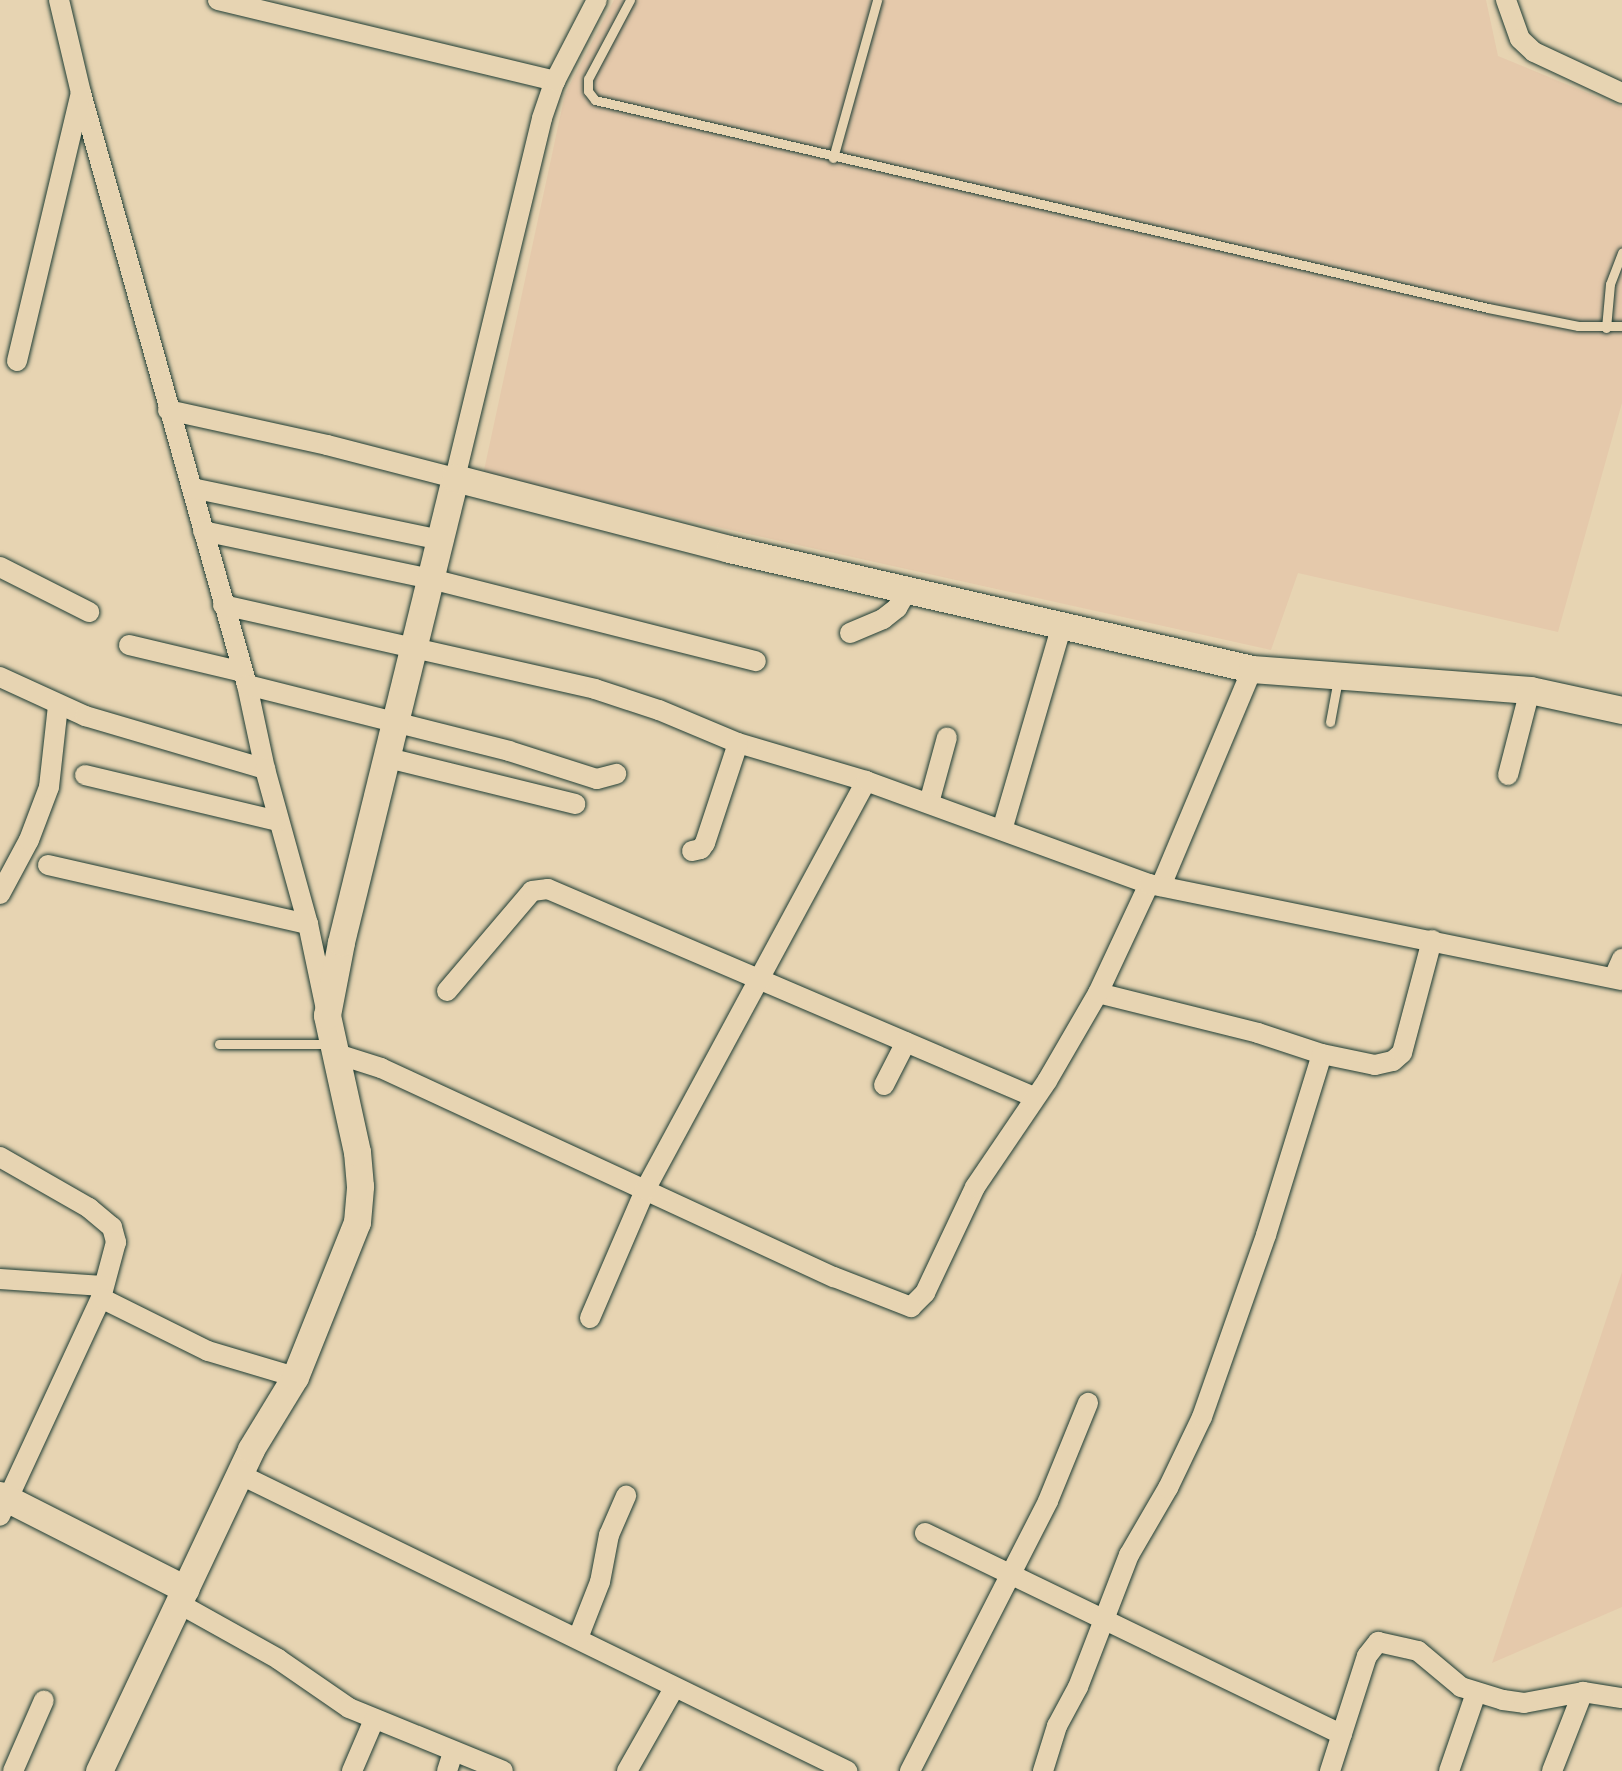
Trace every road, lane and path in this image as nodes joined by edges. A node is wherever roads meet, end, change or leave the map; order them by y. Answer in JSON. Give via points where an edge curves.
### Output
{"nodes":[{"id":1,"x":59,"y":0,"type":"edge"},
{"id":2,"x":218,"y":0,"type":"edge"},
{"id":3,"x":597,"y":0,"type":"edge"},
{"id":4,"x":630,"y":0,"type":"edge"},
{"id":5,"x":877,"y":0,"type":"edge"},
{"id":6,"x":1506,"y":0,"type":"edge"},
{"id":7,"x":555,"y":81,"type":"junction"},
{"id":8,"x":81,"y":93,"type":"junction"},
{"id":9,"x":1622,"y":93,"type":"edge"},
{"id":10,"x":833,"y":158,"type":"junction"},
{"id":11,"x":1622,"y":252,"type":"edge"},
{"id":12,"x":1622,"y":326,"type":"edge"},
{"id":13,"x":1606,"y":328,"type":"junction"},
{"id":14,"x":17,"y":361,"type":"dead end"},
{"id":15,"x":168,"y":410,"type":"junction"},
{"id":16,"x":456,"y":478,"type":"junction"},
{"id":17,"x":192,"y":489,"type":"junction"},
{"id":18,"x":203,"y":531,"type":"junction"},
{"id":19,"x":440,"y":540,"type":"junction"},
{"id":20,"x":0,"y":567,"type":"edge"},
{"id":21,"x":431,"y":579,"type":"junction"},
{"id":22,"x":908,"y":589,"type":"junction"},
{"id":23,"x":223,"y":605,"type":"junction"},
{"id":24,"x":89,"y":612,"type":"dead end"},
{"id":25,"x":1062,"y":625,"type":"junction"},
{"id":26,"x":850,"y":633,"type":"dead end"},
{"id":27,"x":129,"y":645,"type":"dead end"},
{"id":28,"x":414,"y":648,"type":"junction"},
{"id":29,"x":756,"y":661,"type":"dead end"},
{"id":30,"x":1252,"y":669,"type":"junction"},
{"id":31,"x":1339,"y":676,"type":"junction"},
{"id":32,"x":0,"y":677,"type":"edge"},
{"id":33,"x":245,"y":679,"type":"junction"},
{"id":34,"x":1530,"y":690,"type":"junction"},
{"id":35,"x":60,"y":707,"type":"junction"},
{"id":36,"x":1622,"y":710,"type":"edge"},
{"id":37,"x":396,"y":721,"type":"junction"},
{"id":38,"x":1329,"y":722,"type":"dead end"},
{"id":39,"x":947,"y":737,"type":"dead end"},
{"id":40,"x":738,"y":743,"type":"junction"},
{"id":41,"x":388,"y":758,"type":"junction"},
{"id":42,"x":266,"y":769,"type":"junction"},
{"id":43,"x":616,"y":774,"type":"dead end"},
{"id":44,"x":85,"y":775,"type":"dead end"},
{"id":45,"x":1508,"y":775,"type":"dead end"},
{"id":46,"x":866,"y":781,"type":"junction"},
{"id":47,"x":929,"y":803,"type":"junction"},
{"id":48,"x":575,"y":804,"type":"dead end"},
{"id":49,"x":278,"y":821,"type":"junction"},
{"id":50,"x":1002,"y":830,"type":"junction"},
{"id":51,"x":692,"y":851,"type":"dead end"},
{"id":52,"x":48,"y":865,"type":"dead end"},
{"id":53,"x":1155,"y":885,"type":"junction"},
{"id":54,"x":0,"y":894,"type":"edge"},
{"id":55,"x":308,"y":924,"type":"junction"},
{"id":56,"x":1432,"y":940,"type":"junction"},
{"id":57,"x":1622,"y":959,"type":"edge"},
{"id":58,"x":1618,"y":979,"type":"edge"},
{"id":59,"x":761,"y":980,"type":"junction"},
{"id":60,"x":447,"y":991,"type":"dead end"},
{"id":61,"x":1098,"y":993,"type":"junction"},
{"id":62,"x":327,"y":1015,"type":"junction"},
{"id":63,"x":906,"y":1042,"type":"junction"},
{"id":64,"x":219,"y":1044,"type":"dead end"},
{"id":65,"x":333,"y":1049,"type":"junction"},
{"id":66,"x":1322,"y":1054,"type":"junction"},
{"id":67,"x":884,"y":1085,"type":"dead end"},
{"id":68,"x":1034,"y":1097,"type":"junction"},
{"id":69,"x":0,"y":1157,"type":"edge"},
{"id":70,"x":645,"y":1190,"type":"junction"},
{"id":71,"x":0,"y":1279,"type":"edge"},
{"id":72,"x":102,"y":1292,"type":"junction"},
{"id":73,"x":590,"y":1318,"type":"dead end"},
{"id":74,"x":299,"y":1368,"type":"junction"},
{"id":75,"x":1088,"y":1403,"type":"dead end"},
{"id":76,"x":239,"y":1474,"type":"junction"},
{"id":77,"x":626,"y":1496,"type":"dead end"},
{"id":78,"x":2,"y":1503,"type":"edge"},
{"id":79,"x":925,"y":1533,"type":"dead end"},
{"id":80,"x":1010,"y":1574,"type":"junction"},
{"id":81,"x":182,"y":1596,"type":"junction"},
{"id":82,"x":1104,"y":1619,"type":"junction"},
{"id":83,"x":578,"y":1638,"type":"junction"},
{"id":84,"x":673,"y":1690,"type":"junction"},
{"id":85,"x":1583,"y":1692,"type":"junction"},
{"id":86,"x":1476,"y":1693,"type":"junction"},
{"id":87,"x":1622,"y":1698,"type":"edge"},
{"id":88,"x":44,"y":1700,"type":"dead end"},
{"id":89,"x":374,"y":1720,"type":"junction"},
{"id":90,"x":1342,"y":1735,"type":"junction"},
{"id":91,"x":450,"y":1762,"type":"edge"},
{"id":92,"x":13,"y":1771,"type":"edge"},
{"id":93,"x":99,"y":1771,"type":"edge"},
{"id":94,"x":352,"y":1771,"type":"edge"},
{"id":95,"x":503,"y":1771,"type":"edge"},
{"id":96,"x":627,"y":1771,"type":"edge"},
{"id":97,"x":847,"y":1771,"type":"edge"},
{"id":98,"x":910,"y":1771,"type":"edge"},
{"id":99,"x":1043,"y":1771,"type":"edge"},
{"id":100,"x":1330,"y":1771,"type":"edge"},
{"id":101,"x":1449,"y":1771,"type":"edge"},
{"id":102,"x":1552,"y":1771,"type":"edge"}],
"edges":[{"from":1,"to":8,"type":"street"},
{"from":2,"to":7,"type":"street"},
{"from":3,"to":7,"type":"street"},
{"from":4,"to":10,"type":"lane","via":[[588,79],[588,91],[595,100]]},
{"from":5,"to":10,"type":"lane"},
{"from":6,"to":9,"type":"street","via":[[1520,39],[1534,52]]},
{"from":7,"to":16,"type":"street","via":[[534,150]]},
{"from":8,"to":14,"type":"street"},
{"from":8,"to":15,"type":"street"},
{"from":10,"to":13,"type":"lane","via":[[1387,286],[1578,326]]},
{"from":11,"to":13,"type":"lane","via":[[1610,284]]},
{"from":12,"to":13,"type":"lane"},
{"from":15,"to":16,"type":"street","via":[[327,444]]},
{"from":15,"to":17,"type":"street"},
{"from":16,"to":19,"type":"street"},
{"from":16,"to":22,"type":"street","via":[[707,543]]},
{"from":17,"to":18,"type":"street"},
{"from":17,"to":19,"type":"street"},
{"from":18,"to":21,"type":"street"},
{"from":18,"to":23,"type":"street"},
{"from":19,"to":21,"type":"street"},
{"from":20,"to":24,"type":"street"},
{"from":21,"to":28,"type":"street"},
{"from":21,"to":29,"type":"street"},
{"from":22,"to":25,"type":"street"},
{"from":22,"to":26,"type":"street","via":[[897,608],[883,620]]},
{"from":23,"to":28,"type":"street"},
{"from":23,"to":33,"type":"street"},
{"from":25,"to":30,"type":"street"},
{"from":25,"to":50,"type":"street"},
{"from":27,"to":33,"type":"street"},
{"from":28,"to":37,"type":"street"},
{"from":28,"to":40,"type":"street","via":[[595,689],[669,713]]},
{"from":30,"to":31,"type":"street"},
{"from":30,"to":53,"type":"street"},
{"from":31,"to":34,"type":"street"},
{"from":31,"to":38,"type":"lane"},
{"from":32,"to":35,"type":"street"},
{"from":33,"to":37,"type":"street"},
{"from":33,"to":42,"type":"street"},
{"from":34,"to":36,"type":"street"},
{"from":34,"to":45,"type":"street"},
{"from":35,"to":42,"type":"street"},
{"from":35,"to":54,"type":"street","via":[[49,787]]},
{"from":37,"to":41,"type":"street"},
{"from":37,"to":43,"type":"street","via":[[597,779]]},
{"from":39,"to":47,"type":"street"},
{"from":40,"to":46,"type":"street"},
{"from":40,"to":51,"type":"street","via":[[705,843],[702,849]]},
{"from":41,"to":48,"type":"street"},
{"from":41,"to":62,"type":"street","via":[[341,942]]},
{"from":42,"to":49,"type":"street"},
{"from":44,"to":49,"type":"street"},
{"from":46,"to":47,"type":"street"},
{"from":46,"to":59,"type":"street"},
{"from":47,"to":50,"type":"street"},
{"from":49,"to":55,"type":"street"},
{"from":50,"to":53,"type":"street"},
{"from":52,"to":55,"type":"street"},
{"from":53,"to":56,"type":"street"},
{"from":53,"to":61,"type":"street"},
{"from":55,"to":62,"type":"street"},
{"from":56,"to":58,"type":"street"},
{"from":56,"to":66,"type":"street","via":[[1402,1053],[1393,1061],[1375,1065]]},
{"from":57,"to":58,"type":"street"},
{"from":59,"to":60,"type":"street","via":[[541,888],[522,901]]},
{"from":59,"to":63,"type":"street"},
{"from":59,"to":70,"type":"street"},
{"from":61,"to":66,"type":"street"},
{"from":61,"to":68,"type":"street"},
{"from":62,"to":65,"type":"street"},
{"from":63,"to":67,"type":"street"},
{"from":63,"to":68,"type":"street"},
{"from":64,"to":65,"type":"lane"},
{"from":65,"to":70,"type":"street"},
{"from":65,"to":74,"type":"street","via":[[357,1152],[359,1206],[357,1222]]},
{"from":66,"to":82,"type":"street","via":[[1266,1235],[1202,1417],[1129,1555]]},
{"from":68,"to":70,"type":"street","via":[[975,1187],[925,1293],[911,1307],[834,1277]]},
{"from":69,"to":72,"type":"street","via":[[89,1208],[112,1227],[116,1242]]},
{"from":70,"to":73,"type":"street"},
{"from":71,"to":72,"type":"street"},
{"from":72,"to":74,"type":"street","via":[[208,1351]]},
{"from":72,"to":78,"type":"street"},
{"from":74,"to":76,"type":"street"},
{"from":75,"to":80,"type":"street","via":[[1048,1501]]},
{"from":76,"to":81,"type":"street"},
{"from":76,"to":83,"type":"street"},
{"from":77,"to":83,"type":"street","via":[[609,1535],[600,1582]]},
{"from":78,"to":81,"type":"street"},
{"from":79,"to":80,"type":"street"},
{"from":80,"to":82,"type":"street"},
{"from":80,"to":98,"type":"street"},
{"from":81,"to":89,"type":"street","via":[[332,1698]]},
{"from":81,"to":93,"type":"street"},
{"from":82,"to":90,"type":"street"},
{"from":82,"to":99,"type":"street","via":[[1078,1686],[1057,1726]]},
{"from":83,"to":84,"type":"street"},
{"from":84,"to":96,"type":"street"},
{"from":84,"to":97,"type":"street"},
{"from":85,"to":86,"type":"street","via":[[1524,1703]]},
{"from":85,"to":87,"type":"street"},
{"from":85,"to":102,"type":"street"},
{"from":86,"to":90,"type":"street","via":[[1451,1680],[1418,1651],[1378,1642],[1367,1656]]},
{"from":86,"to":101,"type":"street"},
{"from":88,"to":92,"type":"street"},
{"from":89,"to":91,"type":"street"},
{"from":89,"to":94,"type":"street"},
{"from":90,"to":100,"type":"street"},
{"from":91,"to":95,"type":"street"}]}
